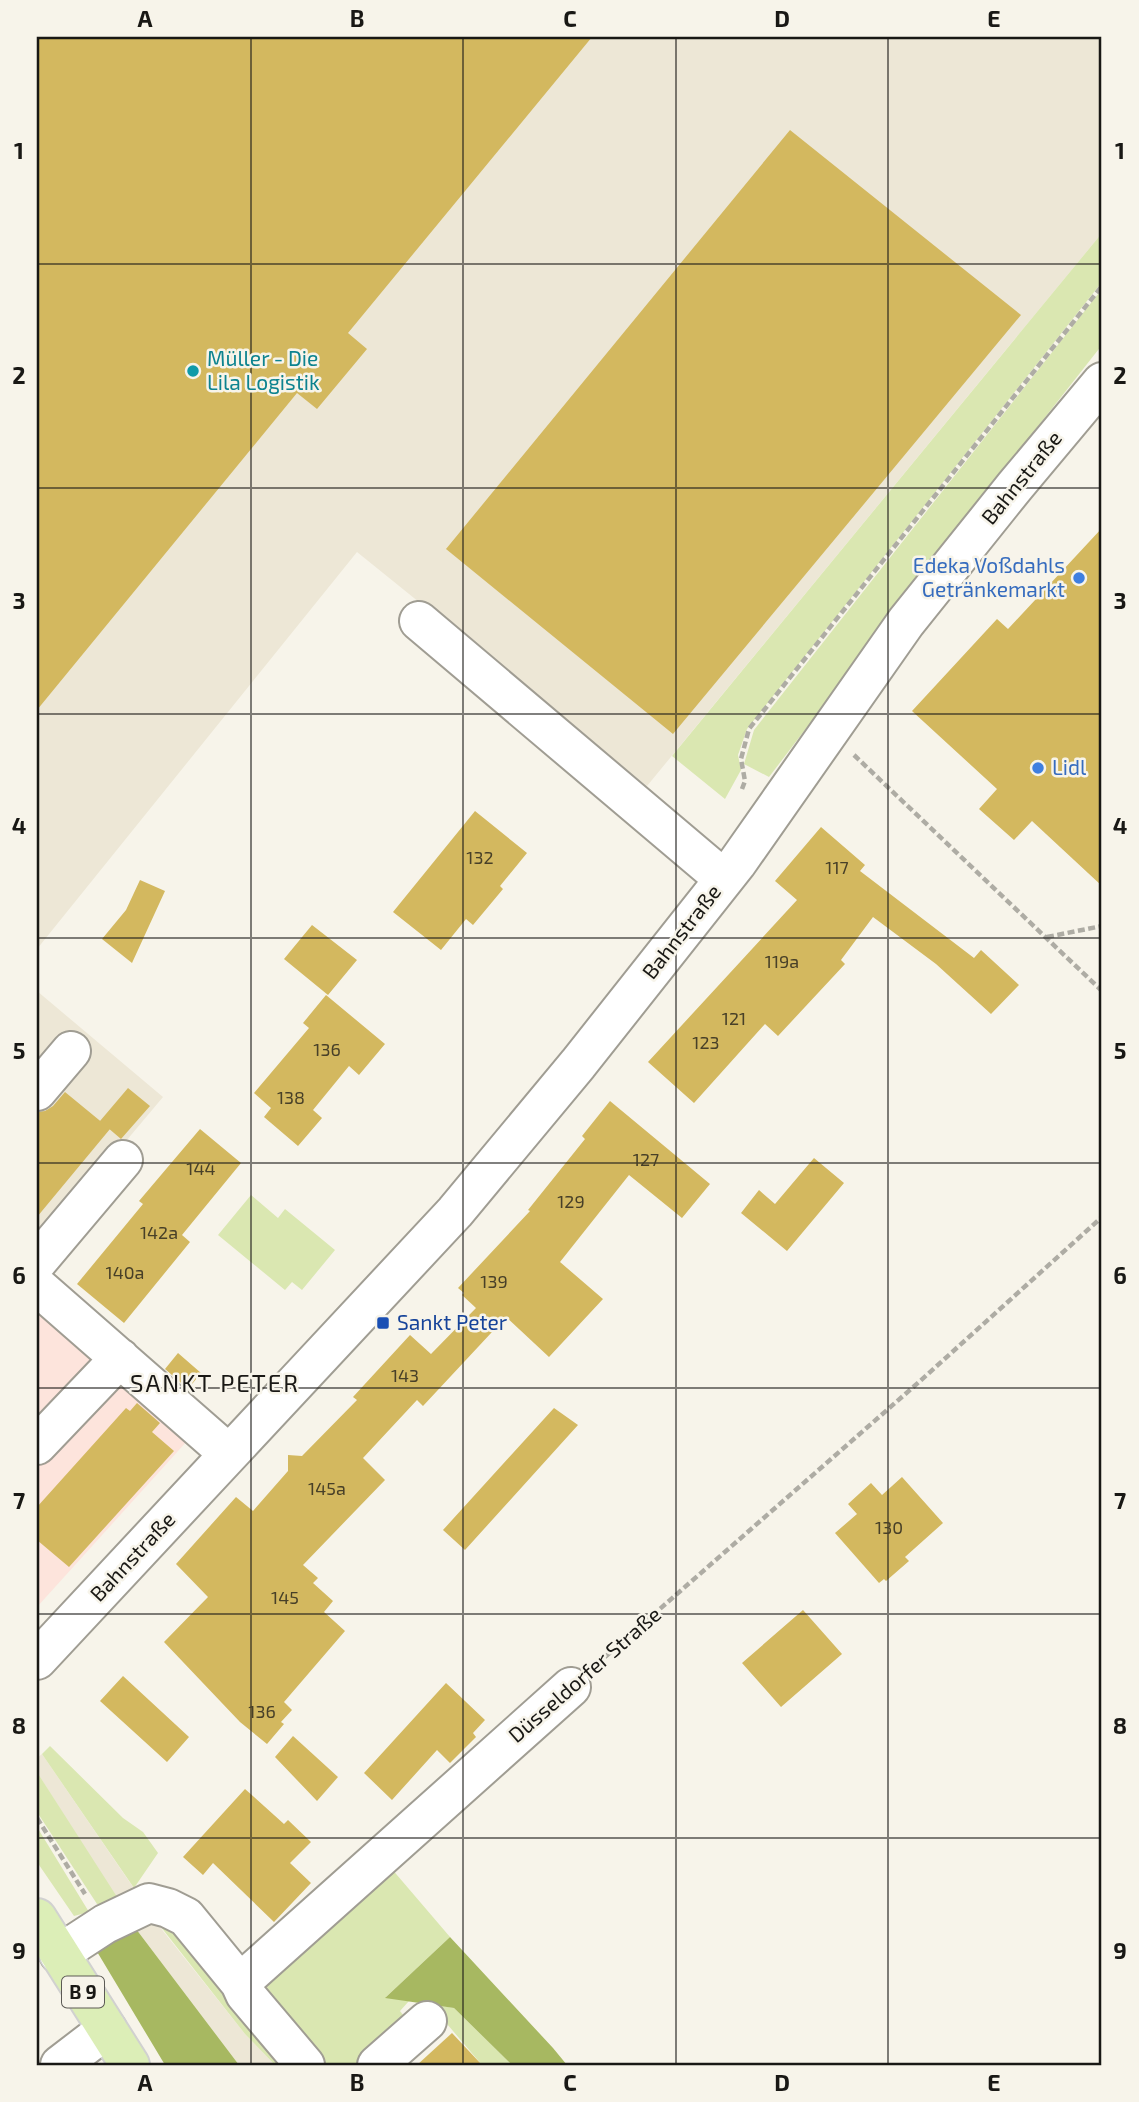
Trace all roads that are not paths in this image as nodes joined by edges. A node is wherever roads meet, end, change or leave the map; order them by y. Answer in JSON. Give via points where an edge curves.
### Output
{"nodes":[{"id":1,"x":1102,"y":382,"type":"edge"},
{"id":2,"x":419,"y":621,"type":"dead end"},
{"id":3,"x":724,"y":879,"type":"junction"},
{"id":4,"x":71,"y":1051,"type":"dead end"},
{"id":5,"x":37,"y":1091,"type":"edge"},
{"id":6,"x":123,"y":1160,"type":"dead end"},
{"id":7,"x":37,"y":1262,"type":"edge"},
{"id":8,"x":41,"y":1298,"type":"edge"},
{"id":9,"x":120,"y":1358,"type":"junction"},
{"id":10,"x":37,"y":1445,"type":"edge"},
{"id":11,"x":229,"y":1454,"type":"junction"},
{"id":12,"x":37,"y":1660,"type":"edge"},
{"id":13,"x":571,"y":1687,"type":"road end"},
{"id":14,"x":37,"y":1918,"type":"edge"},
{"id":15,"x":59,"y":1954,"type":"junction"},
{"id":16,"x":240,"y":1983,"type":"junction"},
{"id":17,"x":427,"y":2021,"type":"dead end"},
{"id":18,"x":107,"y":2029,"type":"junction"},
{"id":19,"x":60,"y":2065,"type":"edge"},
{"id":20,"x":130,"y":2065,"type":"edge"},
{"id":21,"x":305,"y":2065,"type":"edge"},
{"id":22,"x":377,"y":2065,"type":"edge"}],
"edges":[{"from":1,"to":3,"type":"street","name":"Bahnstraße","via":[[906,622]]},
{"from":2,"to":3,"type":"street"},
{"from":3,"to":11,"type":"street","name":"Bahnstraße","via":[[455,1212]]},
{"from":4,"to":5,"type":"street"},
{"from":6,"to":7,"type":"street"},
{"from":8,"to":9,"type":"street"},
{"from":9,"to":10,"type":"street"},
{"from":9,"to":11,"type":"street"},
{"from":11,"to":12,"type":"street","name":"Bahnstraße"},
{"from":13,"to":16,"type":"street","name":"Düsseldorfer Straße"},
{"from":14,"to":15,"type":"main road","number":"B 9"},
{"from":15,"to":16,"type":"street","via":[[149,1903],[186,1917]]},
{"from":15,"to":18,"type":"main road","number":"B 9"},
{"from":16,"to":21,"type":"street"},
{"from":17,"to":22,"type":"street"},
{"from":18,"to":19,"type":"street"},
{"from":18,"to":20,"type":"main road","number":"B 9"}]}
